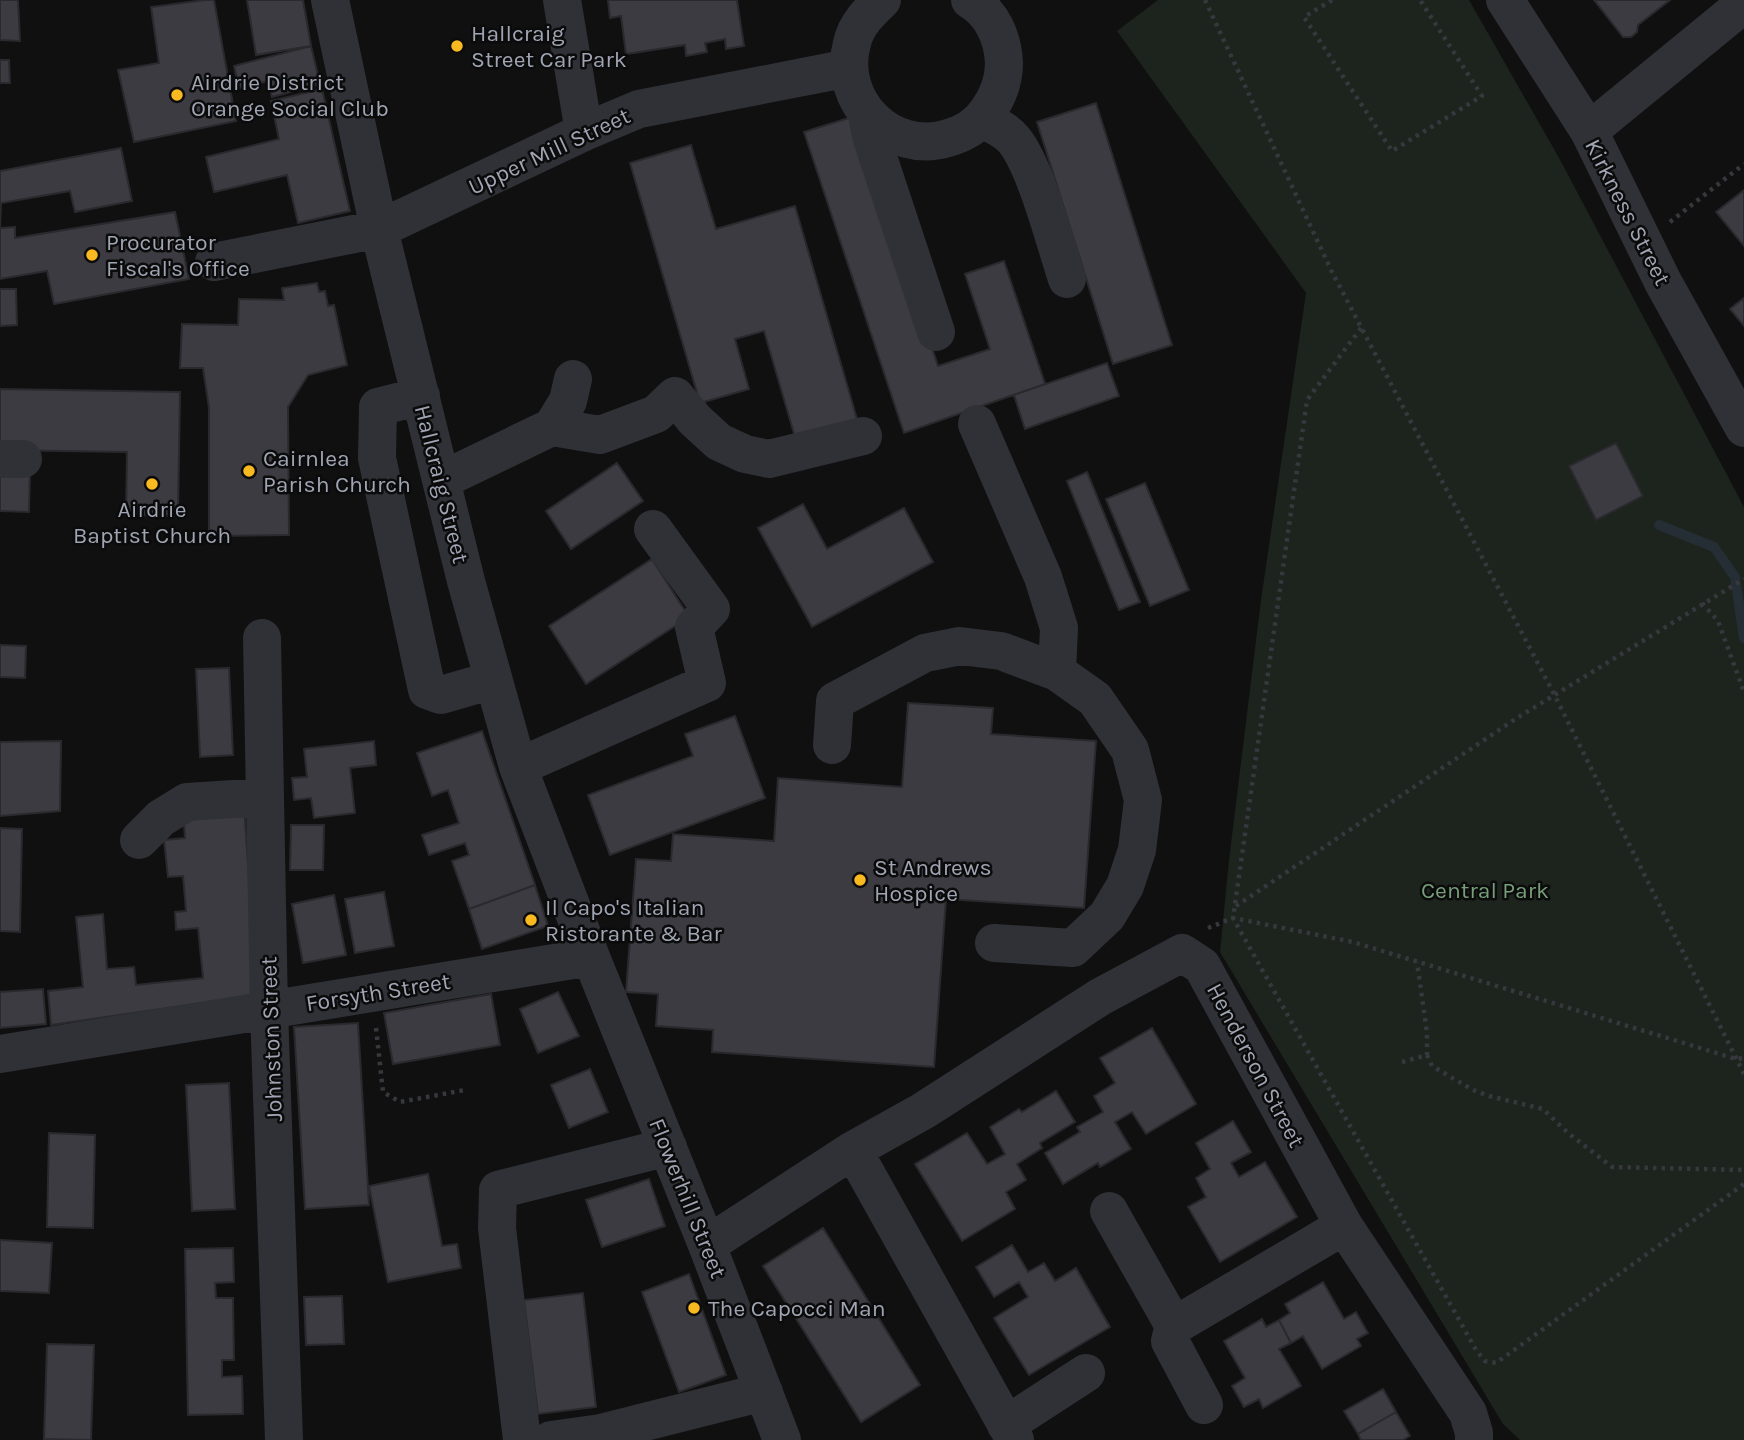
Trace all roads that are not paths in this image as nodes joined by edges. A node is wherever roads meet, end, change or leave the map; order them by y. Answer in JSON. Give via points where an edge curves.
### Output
{"nodes":[{"id":1,"x":330,"y":0,"type":"edge"},
{"id":2,"x":562,"y":0,"type":"edge"},
{"id":3,"x":882,"y":0,"type":"edge"},
{"id":4,"x":970,"y":0,"type":"edge"},
{"id":5,"x":1505,"y":0,"type":"edge"},
{"id":6,"x":1744,"y":4,"type":"edge"},
{"id":7,"x":849,"y":68,"type":"junction"},
{"id":8,"x":867,"y":115,"type":"junction"},
{"id":9,"x":982,"y":120,"type":"junction"},
{"id":10,"x":1589,"y":131,"type":"junction"},
{"id":11,"x":584,"y":132,"type":"junction"},
{"id":12,"x":379,"y":229,"type":"junction"},
{"id":13,"x":214,"y":262,"type":"dead end"},
{"id":14,"x":1067,"y":279,"type":"dead end"},
{"id":15,"x":936,"y":332,"type":"dead end"},
{"id":16,"x":573,"y":379,"type":"dead end"},
{"id":17,"x":421,"y":396,"type":"junction"},
{"id":18,"x":976,"y":424,"type":"dead end"},
{"id":19,"x":552,"y":427,"type":"junction"},
{"id":20,"x":1744,"y":428,"type":"edge"},
{"id":21,"x":863,"y":436,"type":"dead end"},
{"id":22,"x":442,"y":480,"type":"junction"},
{"id":23,"x":653,"y":529,"type":"dead end"},
{"id":24,"x":262,"y":638,"type":"dead end"},
{"id":25,"x":1057,"y":672,"type":"junction"},
{"id":26,"x":493,"y":680,"type":"junction"},
{"id":27,"x":832,"y":745,"type":"dead end"},
{"id":28,"x":519,"y":767,"type":"junction"},
{"id":29,"x":265,"y":797,"type":"junction"},
{"id":30,"x":139,"y":840,"type":"dead end"},
{"id":31,"x":994,"y":943,"type":"dead end"},
{"id":32,"x":1073,"y":948,"type":"junction"},
{"id":33,"x":591,"y":957,"type":"junction"},
{"id":34,"x":1100,"y":997,"type":"junction"},
{"id":35,"x":269,"y":1010,"type":"junction"},
{"id":36,"x":0,"y":1054,"type":"edge"},
{"id":37,"x":668,"y":1147,"type":"junction"},
{"id":38,"x":853,"y":1150,"type":"junction"},
{"id":39,"x":1109,"y":1211,"type":"dead end"},
{"id":40,"x":1344,"y":1226,"type":"junction"},
{"id":41,"x":707,"y":1245,"type":"junction"},
{"id":42,"x":1174,"y":1326,"type":"junction"},
{"id":43,"x":1086,"y":1373,"type":"dead end"},
{"id":44,"x":764,"y":1392,"type":"junction"},
{"id":45,"x":1204,"y":1405,"type":"dead end"},
{"id":46,"x":1011,"y":1432,"type":"edge"},
{"id":47,"x":284,"y":1440,"type":"edge"},
{"id":48,"x":522,"y":1440,"type":"edge"},
{"id":49,"x":551,"y":1440,"type":"edge"},
{"id":50,"x":782,"y":1440,"type":"edge"},
{"id":51,"x":1474,"y":1440,"type":"edge"}],
"edges":[{"from":1,"to":12,"type":"street","name":"Hallcraig Street"},
{"from":2,"to":11,"type":"street"},
{"from":3,"to":7,"type":"street","via":[[863,19],[852,42]]},
{"from":4,"to":9,"type":"street","via":[[994,24],[1003,48],[1004,74],[997,99]]},
{"from":5,"to":10,"type":"street","name":"Kirkness Street"},
{"from":6,"to":10,"type":"street"},
{"from":7,"to":8,"type":"street","via":[[854,93]]},
{"from":7,"to":11,"type":"street","name":"Upper Mill Street","via":[[639,109]]},
{"from":8,"to":9,"type":"street","via":[[887,132],[911,141],[937,142]]},
{"from":8,"to":15,"type":"street"},
{"from":9,"to":14,"type":"street","via":[[1004,131],[1021,151]]},
{"from":10,"to":20,"type":"street","name":"Kirkness Street"},
{"from":11,"to":12,"type":"street","name":"Upper Mill Street"},
{"from":12,"to":13,"type":"street","name":"Upper Mill Street"},
{"from":12,"to":17,"type":"street","name":"Hallcraig Street"},
{"from":16,"to":19,"type":"street","via":[[568,401]]},
{"from":17,"to":22,"type":"street","name":"Hallcraig Street"},
{"from":17,"to":26,"type":"street","via":[[378,407],[377,458],[427,690],[441,695]]},
{"from":18,"to":25,"type":"street","via":[[1043,577],[1059,628]]},
{"from":19,"to":21,"type":"street","via":[[600,435],[656,414],[675,396],[719,442],[745,454],[769,459]]},
{"from":19,"to":22,"type":"street"},
{"from":22,"to":26,"type":"street","name":"Hallcraig Street"},
{"from":23,"to":28,"type":"street","via":[[711,609],[694,627],[707,683]]},
{"from":24,"to":29,"type":"street","name":"Johnston Street"},
{"from":25,"to":27,"type":"street","via":[[1001,651],[960,646],[925,653],[835,701]]},
{"from":25,"to":32,"type":"street","via":[[1095,699],[1130,750],[1143,800],[1137,850],[1125,886],[1107,916]]},
{"from":26,"to":28,"type":"street","name":"Hallcraig Street"},
{"from":28,"to":33,"type":"street","name":"Hallcraig Street"},
{"from":29,"to":30,"type":"street","via":[[187,802],[161,818]]},
{"from":29,"to":35,"type":"street","name":"Johnston Street"},
{"from":31,"to":32,"type":"street"},
{"from":32,"to":34,"type":"street"},
{"from":33,"to":35,"type":"street","name":"Forsyth Street"},
{"from":33,"to":37,"type":"street","name":"Flowerhill Street"},
{"from":34,"to":38,"type":"street","via":[[923,1111]]},
{"from":34,"to":40,"type":"street","name":"Henderson Street","via":[[1182,953],[1202,966]]},
{"from":35,"to":36,"type":"street","name":"Forsyth Street"},
{"from":35,"to":47,"type":"street","name":"Johnston Street"},
{"from":37,"to":41,"type":"street","name":"Flowerhill Street"},
{"from":37,"to":48,"type":"street","via":[[498,1190],[497,1228]]},
{"from":38,"to":41,"type":"street"},
{"from":38,"to":46,"type":"street"},
{"from":39,"to":42,"type":"street"},
{"from":40,"to":42,"type":"street"},
{"from":40,"to":51,"type":"street","name":"Henderson Street","via":[[1468,1413]]},
{"from":41,"to":44,"type":"street","name":"Flowerhill Street"},
{"from":42,"to":45,"type":"street","via":[[1170,1341]]},
{"from":43,"to":46,"type":"street"},
{"from":44,"to":49,"type":"street","via":[[601,1433]]},
{"from":44,"to":50,"type":"street","name":"Flowerhill Street"}]}
